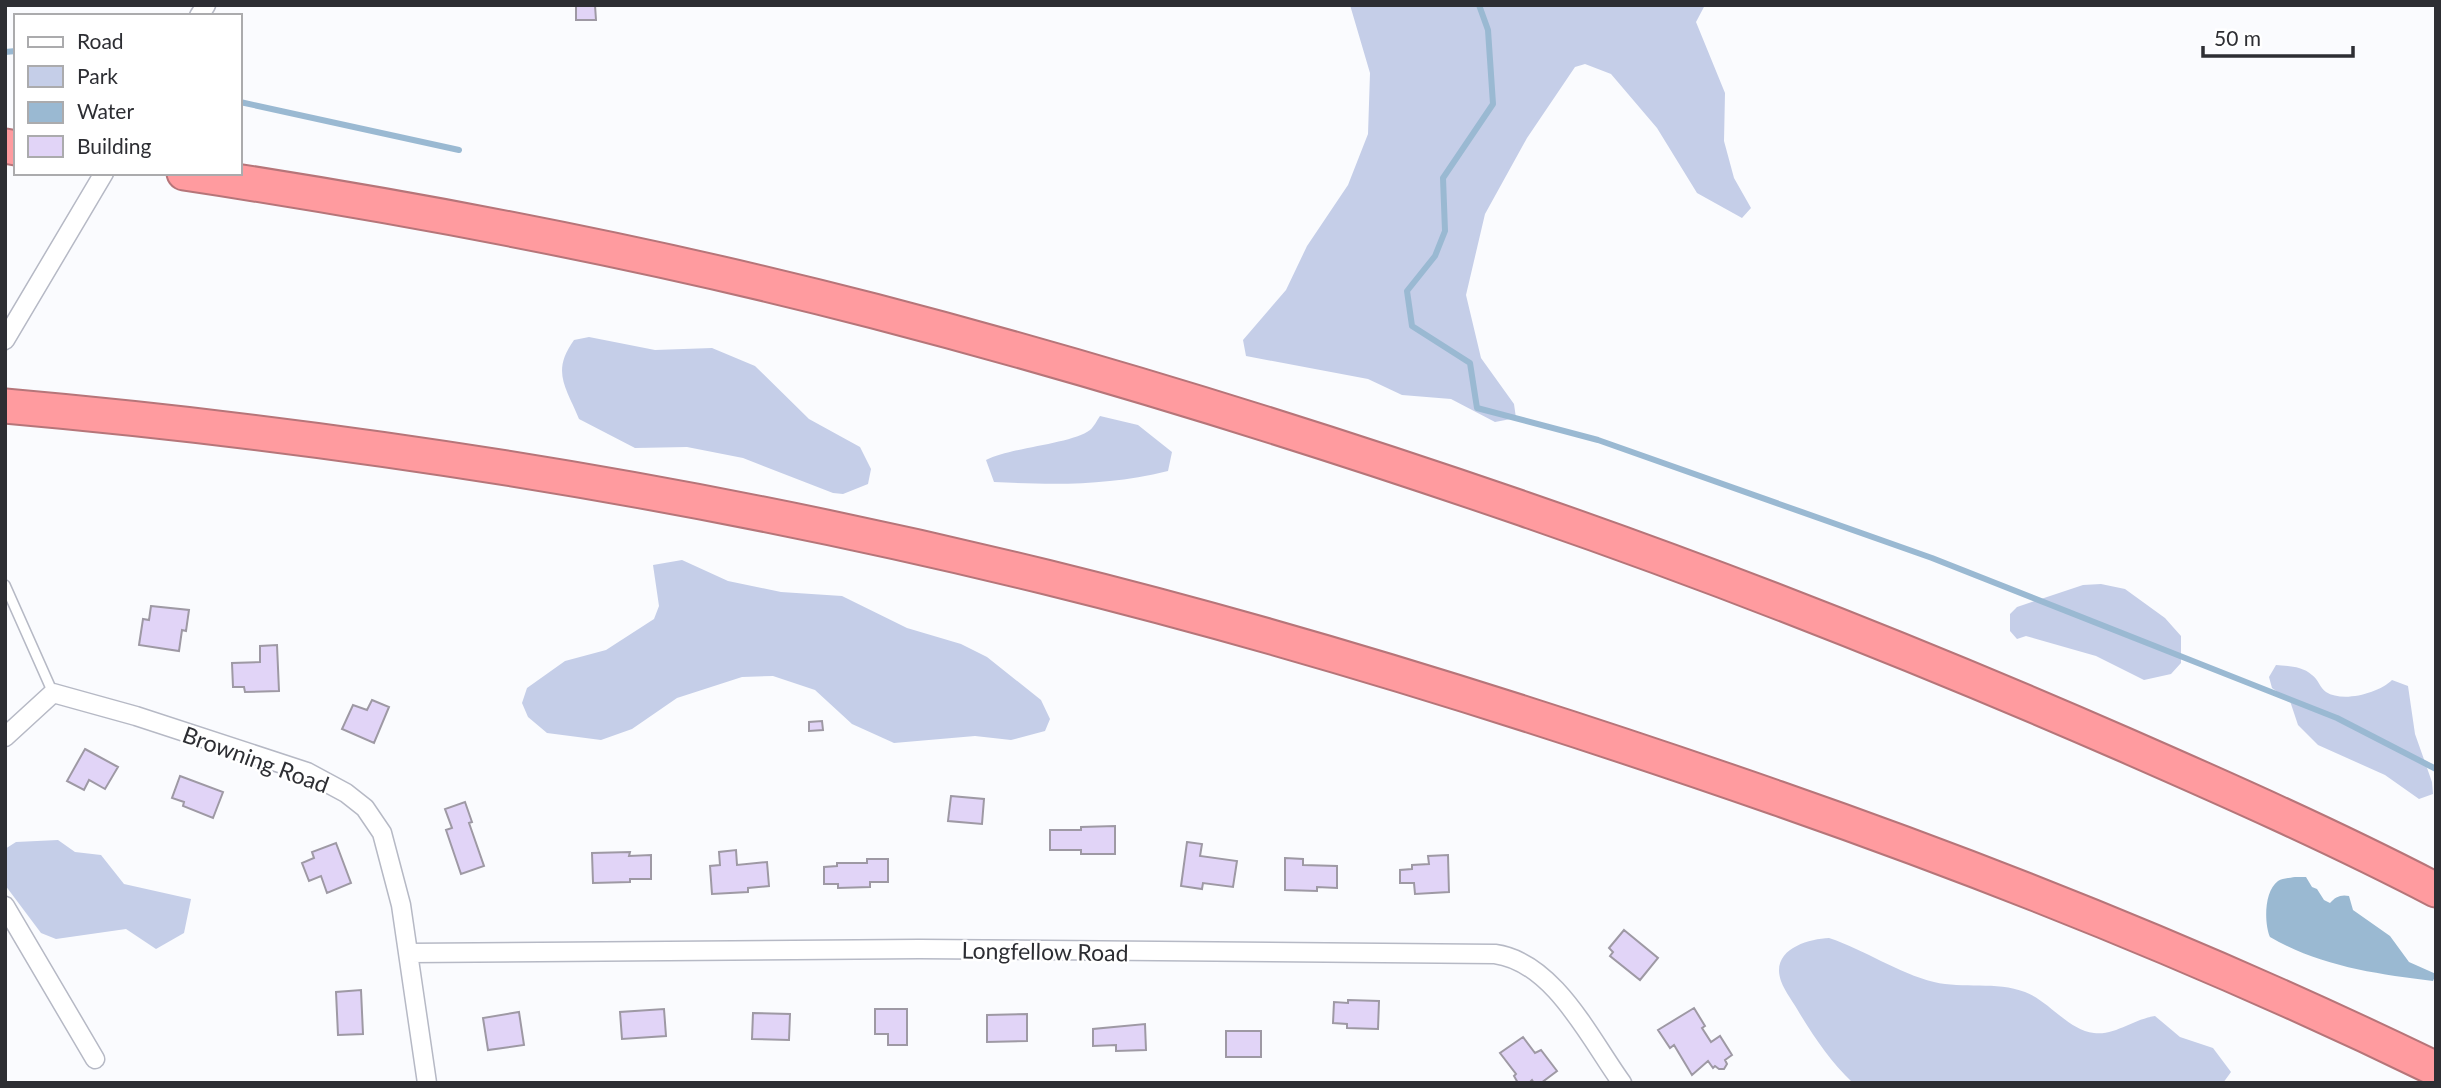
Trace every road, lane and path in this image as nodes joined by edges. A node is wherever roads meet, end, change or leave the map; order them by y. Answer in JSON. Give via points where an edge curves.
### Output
{"nodes":[{"id":1,"x":103,"y":175,"type":"edge"},
{"id":2,"x":197,"y":175,"type":"edge"},
{"id":3,"x":5,"y":340,"type":"edge"},
{"id":4,"x":11,"y":407,"type":"edge"},
{"id":5,"x":5,"y":585,"type":"edge"},
{"id":6,"x":53,"y":693,"type":"junction"},
{"id":7,"x":5,"y":737,"type":"edge"},
{"id":8,"x":2436,"y":890,"type":"edge"},
{"id":9,"x":5,"y":906,"type":"edge"},
{"id":10,"x":409,"y":953,"type":"junction"},
{"id":11,"x":95,"y":1059,"type":"dead end"},
{"id":12,"x":2436,"y":1069,"type":"edge"},
{"id":13,"x":427,"y":1083,"type":"edge"},
{"id":14,"x":1622,"y":1083,"type":"edge"}],
"edges":[{"from":1,"to":3,"type":"street"},
{"from":2,"to":8,"type":"highway","via":[[513,230],[858,307],[1203,404],[1380,460],[1687,566],[1922,658],[2159,760]]},
{"from":4,"to":12,"type":"highway","via":[[262,432],[535,472],[955,556],[1262,634],[1580,730],[1844,821],[2182,954]]},
{"from":5,"to":6,"type":"lane"},
{"from":6,"to":7,"type":"street"},
{"from":6,"to":10,"type":"street","name":"Browning Road","via":[[307,772],[346,793],[369,813],[382,834]]},
{"from":9,"to":11,"type":"street"},
{"from":10,"to":13,"type":"street","name":"Browning Road"},
{"from":10,"to":14,"type":"street","name":"Longfellow Road","via":[[919,949],[1497,954],[1519,961],[1557,992]]}]}
